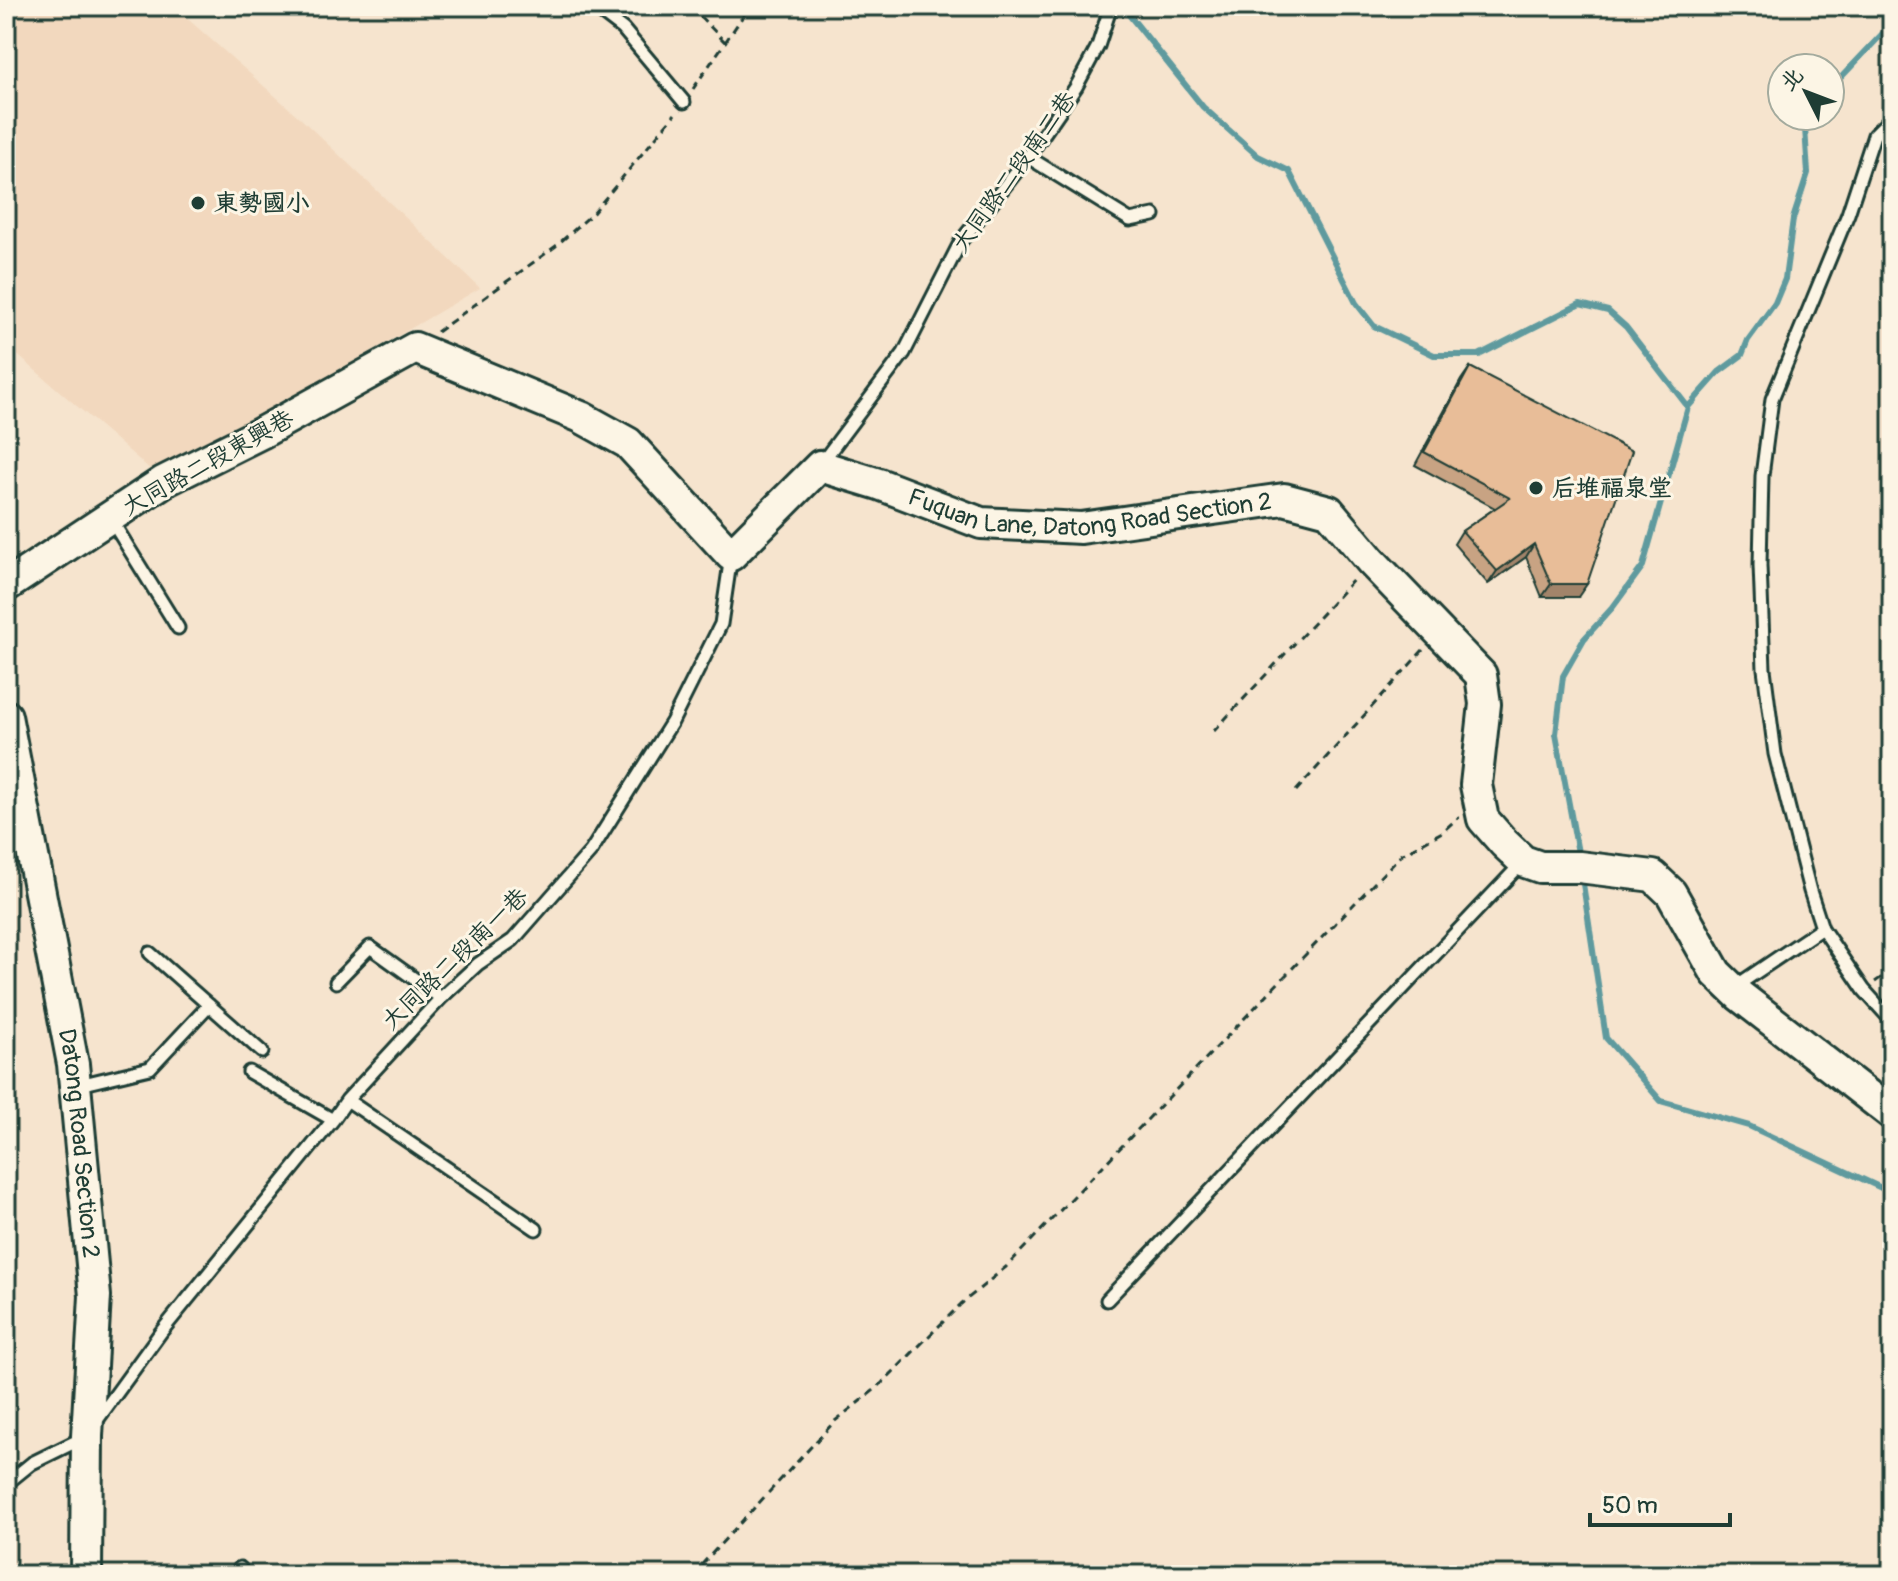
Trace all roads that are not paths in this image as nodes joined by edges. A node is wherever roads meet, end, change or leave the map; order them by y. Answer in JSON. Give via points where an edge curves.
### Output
{"nodes":[{"id":1,"x":593,"y":6,"type":"edge"},
{"id":2,"x":1111,"y":6,"type":"edge"},
{"id":3,"x":684,"y":102,"type":"road end"},
{"id":4,"x":1892,"y":117,"type":"edge"},
{"id":5,"x":1028,"y":157,"type":"junction"},
{"id":6,"x":1154,"y":215,"type":"dead end"},
{"id":7,"x":820,"y":466,"type":"junction"},
{"id":8,"x":109,"y":518,"type":"junction"},
{"id":9,"x":731,"y":555,"type":"junction"},
{"id":10,"x":6,"y":586,"type":"edge"},
{"id":11,"x":178,"y":628,"type":"dead end"},
{"id":12,"x":6,"y":716,"type":"edge"},
{"id":13,"x":1523,"y":861,"type":"junction"},
{"id":14,"x":1822,"y":928,"type":"junction"},
{"id":15,"x":150,"y":953,"type":"dead end"},
{"id":16,"x":336,"y":982,"type":"dead end"},
{"id":17,"x":1732,"y":989,"type":"junction"},
{"id":18,"x":441,"y":998,"type":"junction"},
{"id":19,"x":209,"y":1005,"type":"junction"},
{"id":20,"x":1892,"y":1021,"type":"edge"},
{"id":21,"x":262,"y":1052,"type":"dead end"},
{"id":22,"x":249,"y":1072,"type":"dead end"},
{"id":23,"x":75,"y":1086,"type":"junction"},
{"id":24,"x":347,"y":1100,"type":"junction"},
{"id":25,"x":1892,"y":1114,"type":"edge"},
{"id":26,"x":333,"y":1120,"type":"junction"},
{"id":27,"x":536,"y":1229,"type":"dead end"},
{"id":28,"x":1107,"y":1300,"type":"dead end"},
{"id":29,"x":87,"y":1436,"type":"junction"},
{"id":30,"x":6,"y":1484,"type":"edge"},
{"id":31,"x":86,"y":1575,"type":"edge"}],
"edges":[{"from":1,"to":3,"type":"lane","via":[[623,29]]},
{"from":2,"to":5,"type":"lane","name":"大同路二段南二巷","via":[[1076,87]]},
{"from":4,"to":14,"type":"lane","via":[[1874,135],[1848,214],[1772,399],[1762,476],[1764,669],[1775,754]]},
{"from":5,"to":6,"type":"lane","via":[[1130,220]]},
{"from":5,"to":7,"type":"lane","name":"大同路二段南二巷","via":[[961,241],[904,353]]},
{"from":7,"to":9,"type":"street","name":"大同路二段南二巷"},
{"from":7,"to":13,"type":"street","name":"Fuquan Lane, Datong Road Section 2","via":[[981,523],[1081,528],[1284,499],[1329,511],[1481,675],[1485,704],[1476,785],[1483,819]]},
{"from":8,"to":9,"type":"street","name":"大同路二段東興巷","via":[[163,482],[415,348],[581,417],[628,443]]},
{"from":8,"to":10,"type":"street","name":"大同路二段東興巷"},
{"from":8,"to":11,"type":"lane"},
{"from":9,"to":18,"type":"lane","name":"大同路二段南一巷","via":[[721,624],[672,722],[591,851],[513,940]]},
{"from":12,"to":23,"type":"street","name":"Datong Road Section 2"},
{"from":13,"to":17,"type":"street","via":[[1540,867],[1653,876],[1671,893],[1716,973]]},
{"from":13,"to":28,"type":"lane"},
{"from":14,"to":17,"type":"lane"},
{"from":14,"to":20,"type":"lane"},
{"from":15,"to":19,"type":"lane"},
{"from":16,"to":18,"type":"lane","via":[[370,947]]},
{"from":17,"to":25,"type":"street"},
{"from":18,"to":24,"type":"lane","name":"大同路二段南一巷"},
{"from":19,"to":21,"type":"lane"},
{"from":19,"to":23,"type":"lane","via":[[150,1068]]},
{"from":22,"to":26,"type":"lane"},
{"from":23,"to":29,"type":"street","name":"Datong Road Section 2","via":[[95,1296]]},
{"from":24,"to":26,"type":"lane","name":"大同路二段南一巷"},
{"from":24,"to":27,"type":"lane"},
{"from":26,"to":29,"type":"lane","name":"大同路二段南一巷","via":[[161,1332]]},
{"from":29,"to":30,"type":"lane","via":[[32,1463]]},
{"from":29,"to":31,"type":"street","name":"Datong Road Section 2"}]}
